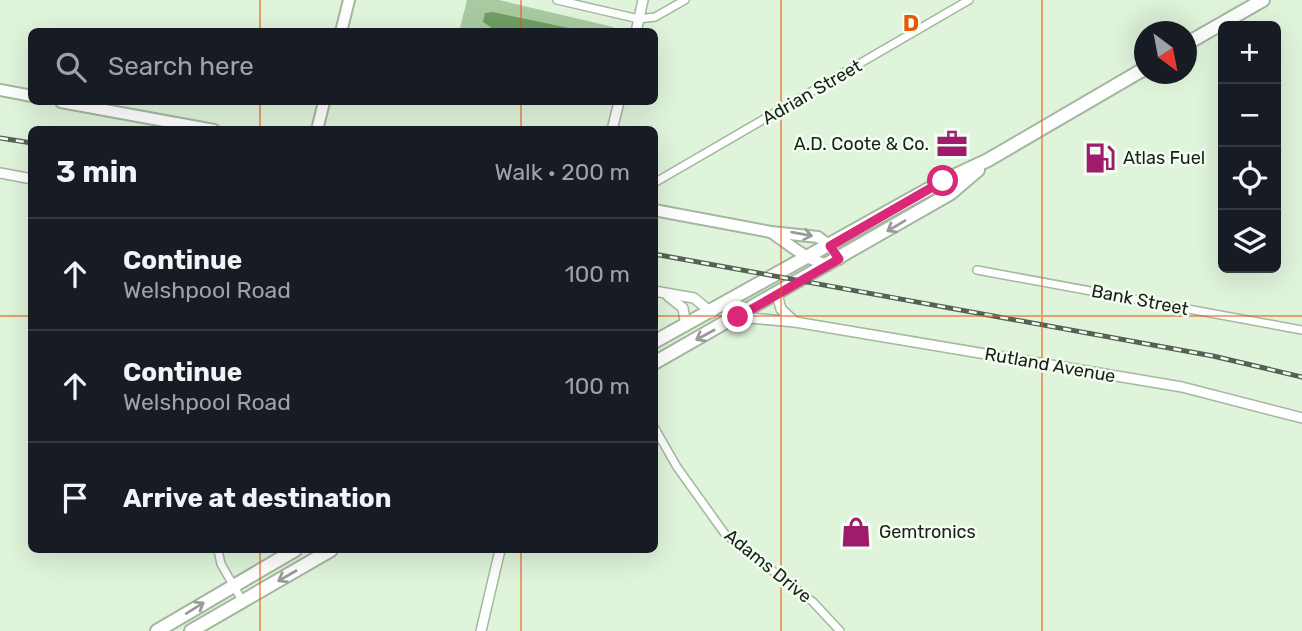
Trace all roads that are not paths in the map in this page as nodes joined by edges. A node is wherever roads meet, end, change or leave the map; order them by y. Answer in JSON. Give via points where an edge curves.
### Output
{"nodes":[{"id":1,"x":349,"y":0,"type":"edge"},
{"id":2,"x":557,"y":0,"type":"edge"},
{"id":3,"x":643,"y":0,"type":"edge"},
{"id":4,"x":685,"y":0,"type":"edge"},
{"id":5,"x":969,"y":0,"type":"edge"},
{"id":6,"x":1263,"y":0,"type":"edge"},
{"id":7,"x":639,"y":19,"type":"junction"},
{"id":8,"x":342,"y":28,"type":"edge"},
{"id":9,"x":637,"y":28,"type":"edge"},
{"id":10,"x":1197,"y":38,"type":"edge"},
{"id":11,"x":1134,"y":75,"type":"edge"},
{"id":12,"x":0,"y":90,"type":"edge"},
{"id":13,"x":28,"y":95,"type":"edge"},
{"id":14,"x":77,"y":105,"type":"edge"},
{"id":15,"x":323,"y":105,"type":"edge"},
{"id":16,"x":618,"y":105,"type":"edge"},
{"id":17,"x":192,"y":126,"type":"edge"},
{"id":18,"x":318,"y":126,"type":"edge"},
{"id":19,"x":613,"y":126,"type":"edge"},
{"id":20,"x":988,"y":160,"type":"junction"},
{"id":21,"x":0,"y":173,"type":"edge"},
{"id":22,"x":28,"y":178,"type":"edge"},
{"id":23,"x":658,"y":181,"type":"edge"},
{"id":24,"x":658,"y":211,"type":"edge"},
{"id":25,"x":771,"y":232,"type":"junction"},
{"id":26,"x":830,"y":246,"type":"junction"},
{"id":27,"x":806,"y":259,"type":"junction"},
{"id":28,"x":833,"y":262,"type":"junction"},
{"id":29,"x":977,"y":270,"type":"dead end"},
{"id":30,"x":658,"y":292,"type":"edge"},
{"id":31,"x":658,"y":292,"type":"edge"},
{"id":32,"x":778,"y":294,"type":"junction"},
{"id":33,"x":712,"y":313,"type":"junction"},
{"id":34,"x":738,"y":317,"type":"junction"},
{"id":35,"x":795,"y":321,"type":"junction"},
{"id":36,"x":686,"y":326,"type":"junction"},
{"id":37,"x":1302,"y":330,"type":"edge"},
{"id":38,"x":658,"y":340,"type":"edge"},
{"id":39,"x":658,"y":361,"type":"edge"},
{"id":40,"x":1302,"y":418,"type":"edge"},
{"id":41,"x":658,"y":434,"type":"edge"},
{"id":42,"x":219,"y":553,"type":"edge"},
{"id":43,"x":290,"y":553,"type":"edge"},
{"id":44,"x":326,"y":553,"type":"edge"},
{"id":45,"x":499,"y":553,"type":"edge"},
{"id":46,"x":233,"y":586,"type":"junction"},
{"id":47,"x":243,"y":602,"type":"junction"},
{"id":48,"x":157,"y":631,"type":"edge"},
{"id":49,"x":191,"y":631,"type":"edge"},
{"id":50,"x":481,"y":631,"type":"edge"},
{"id":51,"x":840,"y":631,"type":"edge"}],
"edges":[{"from":1,"to":8,"type":"main road"},
{"from":2,"to":7,"type":"street"},
{"from":3,"to":7,"type":"street"},
{"from":4,"to":7,"type":"street","via":[[655,17]]},
{"from":5,"to":23,"type":"street","name":"Adrian Street"},
{"from":6,"to":10,"type":"main road"},
{"from":7,"to":9,"type":"street"},
{"from":11,"to":20,"type":"main road"},
{"from":12,"to":13,"type":"main road"},
{"from":14,"to":17,"type":"main road"},
{"from":15,"to":18,"type":"main road"},
{"from":16,"to":19,"type":"street"},
{"from":20,"to":26,"type":"main road"},
{"from":20,"to":28,"type":"main road","one_way":true,"via":[[951,193]]},
{"from":21,"to":22,"type":"street"},
{"from":24,"to":25,"type":"main road"},
{"from":25,"to":26,"type":"main road","one_way":true,"via":[[818,237]]},
{"from":25,"to":27,"type":"main road"},
{"from":26,"to":27,"type":"main road"},
{"from":26,"to":28,"type":"main road"},
{"from":27,"to":28,"type":"main road"},
{"from":27,"to":33,"type":"main road"},
{"from":28,"to":32,"type":"main road"},
{"from":29,"to":37,"type":"street","name":"Bank Street"},
{"from":30,"to":33,"type":"street","via":[[694,298]]},
{"from":31,"to":36,"type":"street","via":[[679,303]]},
{"from":32,"to":34,"type":"main road"},
{"from":32,"to":35,"type":"street","via":[[781,309]]},
{"from":33,"to":36,"type":"main road"},
{"from":34,"to":35,"type":"street","name":"Rutland Avenue"},
{"from":34,"to":39,"type":"main road","one_way":true},
{"from":35,"to":40,"type":"street","name":"Rutland Avenue","via":[[1182,387]]},
{"from":36,"to":38,"type":"main road"},
{"from":41,"to":51,"type":"street","name":"Adams Drive","via":[[725,534],[813,602]]},
{"from":42,"to":46,"type":"street"},
{"from":43,"to":46,"type":"main road"},
{"from":44,"to":47,"type":"main road","one_way":true},
{"from":45,"to":50,"type":"street"},
{"from":46,"to":47,"type":"street"},
{"from":48,"to":46,"type":"main road","one_way":true},
{"from":47,"to":49,"type":"main road"}]}
